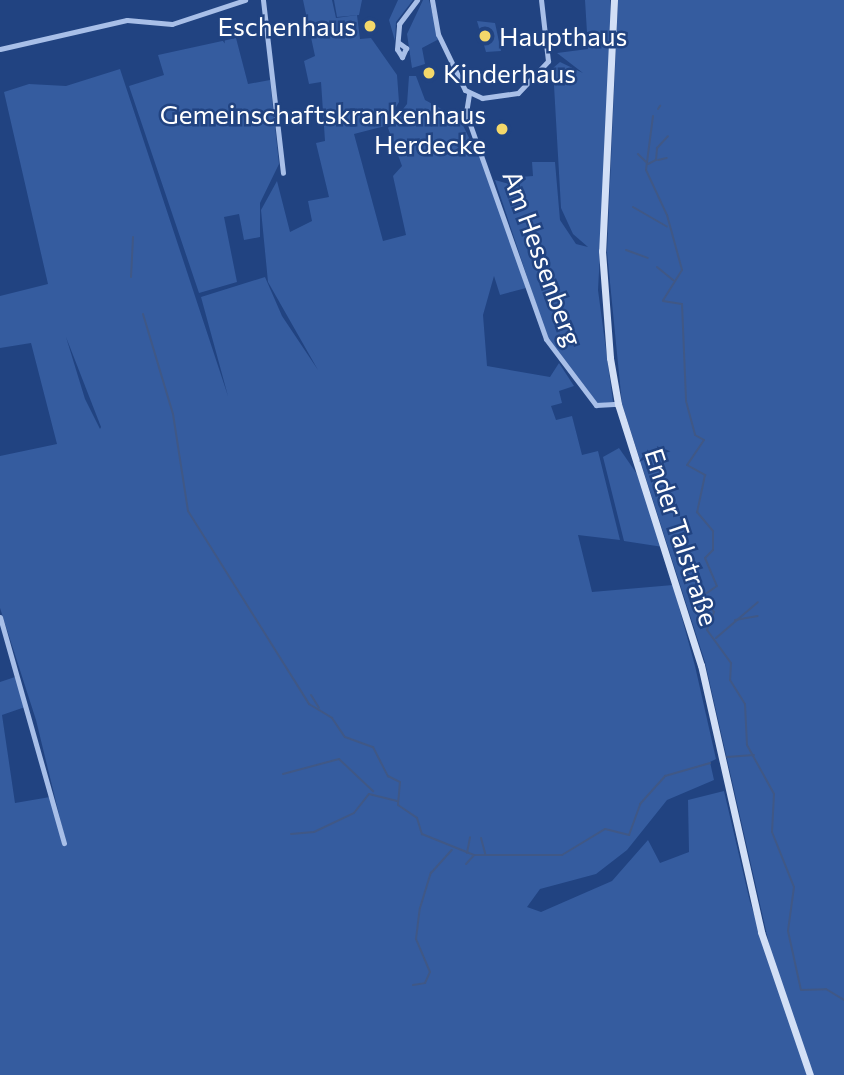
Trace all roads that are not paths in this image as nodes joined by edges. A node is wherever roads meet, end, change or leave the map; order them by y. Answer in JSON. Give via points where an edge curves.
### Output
{"nodes":[{"id":1,"x":245,"y":0,"type":"edge"},
{"id":2,"x":263,"y":0,"type":"edge"},
{"id":3,"x":417,"y":0,"type":"edge"},
{"id":4,"x":432,"y":0,"type":"edge"},
{"id":5,"x":541,"y":0,"type":"edge"},
{"id":6,"x":614,"y":0,"type":"edge"},
{"id":7,"x":399,"y":43,"type":"dead end"},
{"id":8,"x":0,"y":49,"type":"edge"},
{"id":9,"x":469,"y":94,"type":"junction"},
{"id":10,"x":283,"y":173,"type":"dead end"},
{"id":11,"x":618,"y":404,"type":"junction"},
{"id":12,"x":0,"y":617,"type":"edge"},
{"id":13,"x":64,"y":843,"type":"dead end"},
{"id":14,"x":810,"y":1075,"type":"edge"}],
"edges":[{"from":1,"to":8,"type":"street","via":[[172,24],[127,20]]},
{"from":2,"to":10,"type":"street"},
{"from":3,"to":7,"type":"street","via":[[399,24]]},
{"from":4,"to":9,"type":"street","name":"Am Hessenberg","via":[[438,34]]},
{"from":5,"to":9,"type":"street","via":[[550,54],[518,93]]},
{"from":6,"to":11,"type":"main road","name":"Ender Talstraße","via":[[602,291]]},
{"from":9,"to":11,"type":"street","name":"Am Hessenberg","via":[[466,113],[546,338],[596,405]]},
{"from":11,"to":14,"type":"main road","name":"Ender Talstraße","via":[[701,665],[772,974]]},
{"from":12,"to":13,"type":"street"}]}
